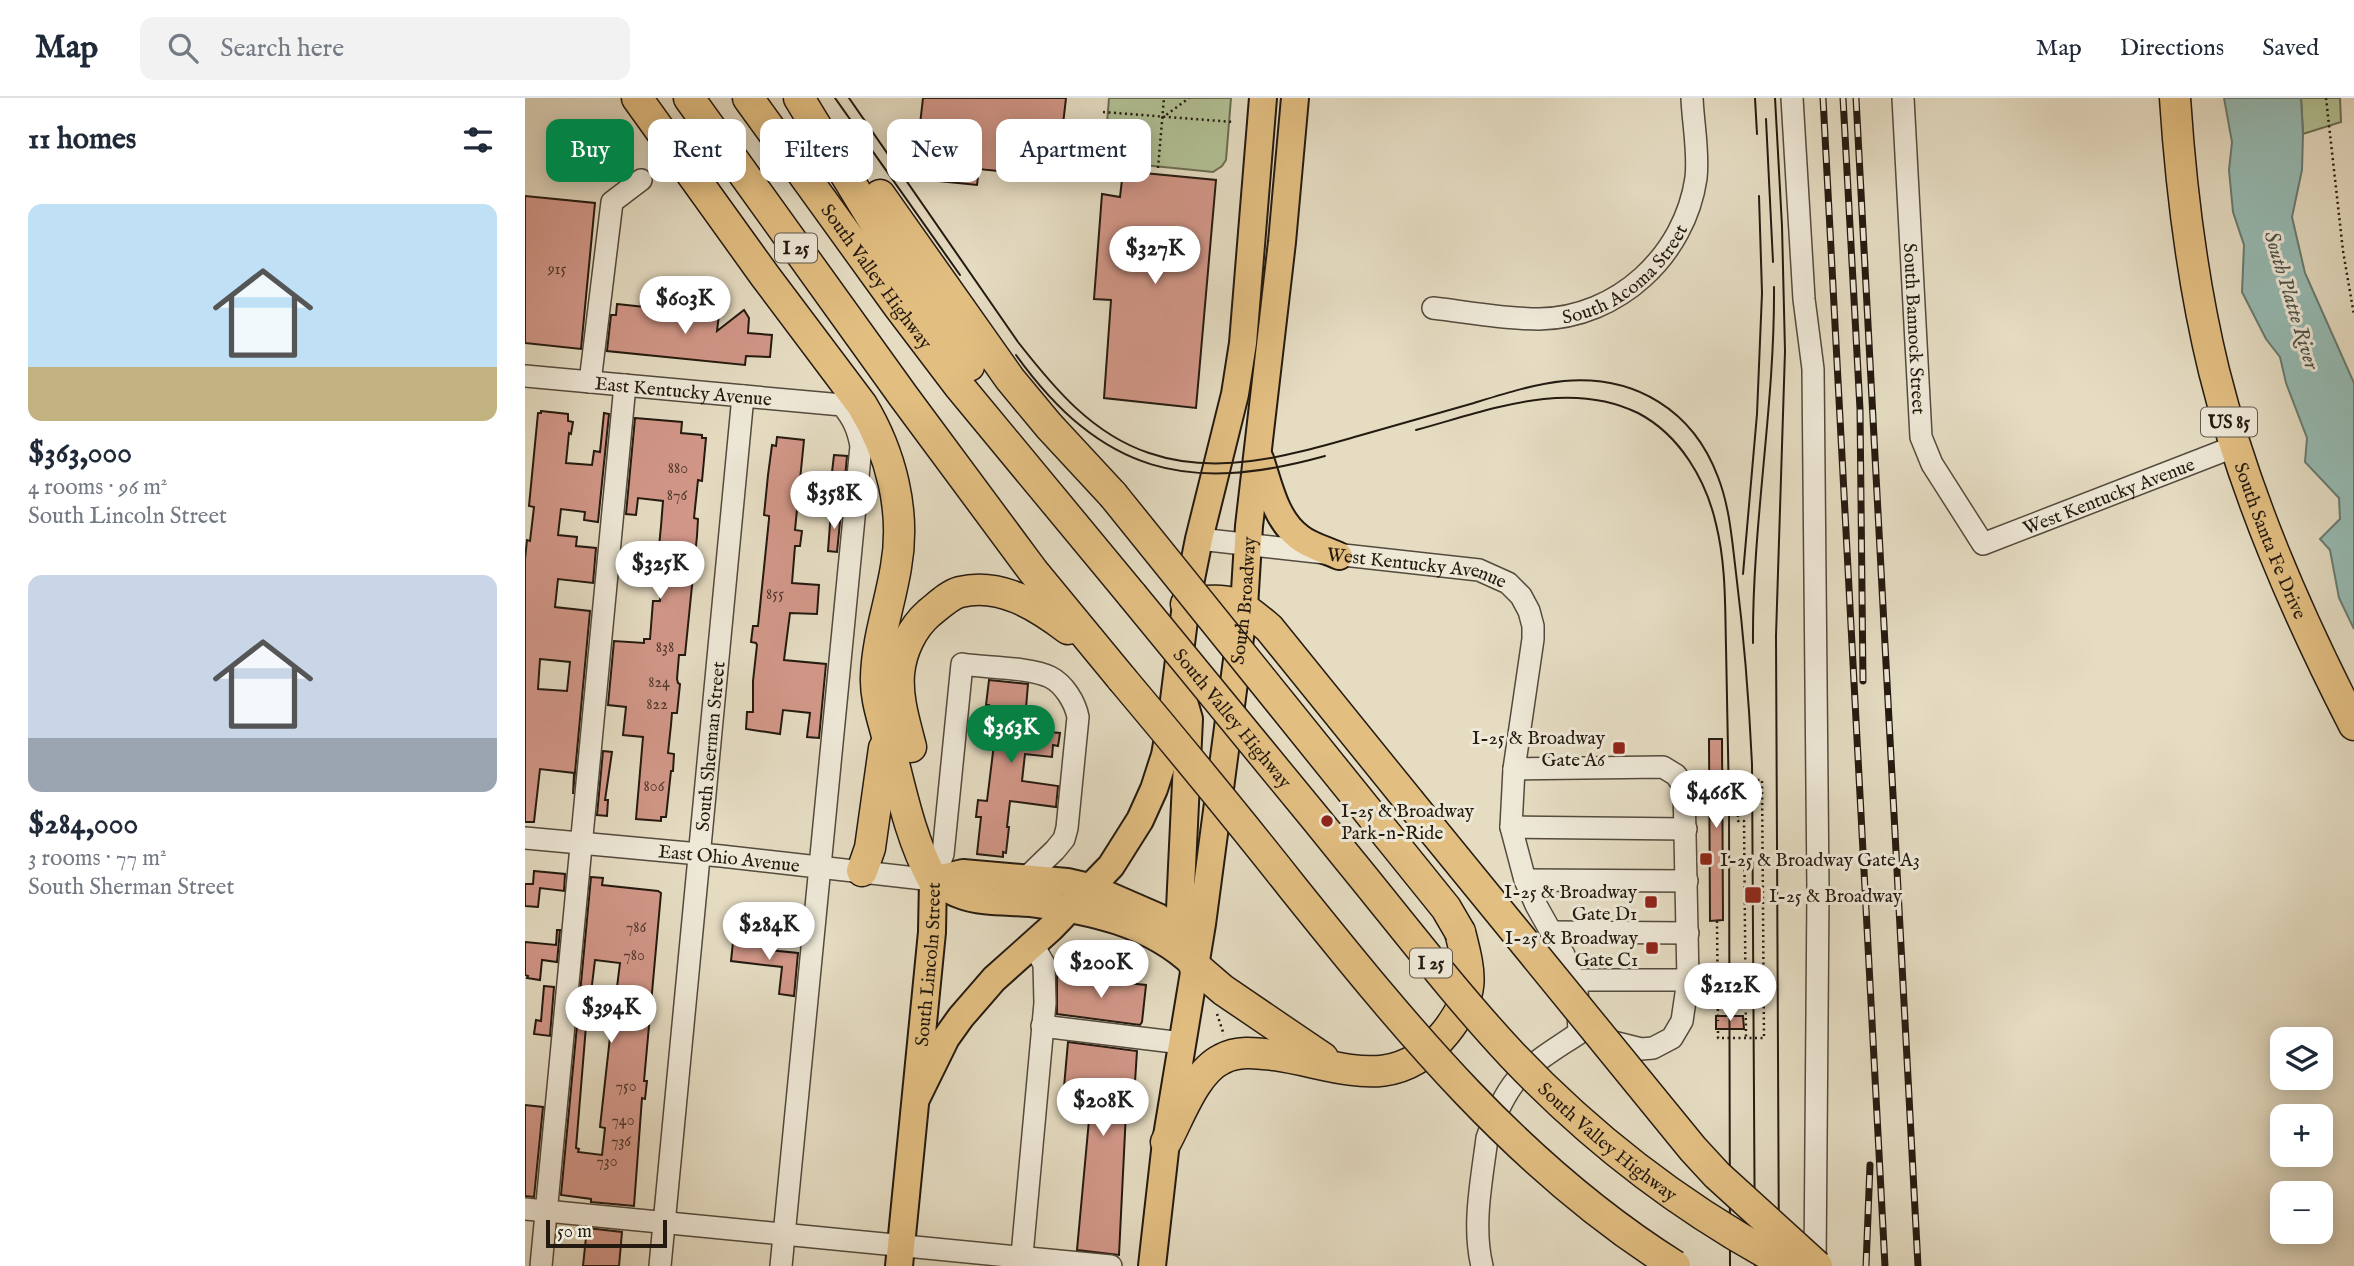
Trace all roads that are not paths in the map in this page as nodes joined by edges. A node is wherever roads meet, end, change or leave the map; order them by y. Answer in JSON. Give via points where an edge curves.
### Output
{"nodes":[{"id":1,"x":638,"y":98,"type":"edge"},
{"id":2,"x":689,"y":98,"type":"edge"},
{"id":3,"x":748,"y":98,"type":"edge"},
{"id":4,"x":799,"y":98,"type":"edge"},
{"id":5,"x":811,"y":98,"type":"edge"},
{"id":6,"x":1263,"y":98,"type":"edge"},
{"id":7,"x":1295,"y":98,"type":"edge"},
{"id":8,"x":1692,"y":98,"type":"edge"},
{"id":9,"x":1792,"y":98,"type":"edge"},
{"id":10,"x":1903,"y":98,"type":"edge"},
{"id":11,"x":2175,"y":98,"type":"edge"},
{"id":12,"x":641,"y":180,"type":"dead end"},
{"id":13,"x":1433,"y":308,"type":"dead end"},
{"id":14,"x":525,"y":376,"type":"edge"},
{"id":15,"x":590,"y":382,"type":"junction"},
{"id":16,"x":625,"y":386,"type":"junction"},
{"id":17,"x":743,"y":396,"type":"junction"},
{"id":18,"x":2236,"y":446,"type":"junction"},
{"id":19,"x":1258,"y":450,"type":"junction"},
{"id":20,"x":1199,"y":539,"type":"junction"},
{"id":21,"x":1983,"y":544,"type":"joint"},
{"id":22,"x":1247,"y":545,"type":"junction"},
{"id":23,"x":1101,"y":555,"type":"junction"},
{"id":24,"x":1339,"y":555,"type":"junction"},
{"id":25,"x":1186,"y":604,"type":"junction"},
{"id":26,"x":1244,"y":607,"type":"junction"},
{"id":27,"x":1177,"y":673,"type":"junction"},
{"id":28,"x":1122,"y":679,"type":"junction"},
{"id":29,"x":2354,"y":725,"type":"edge"},
{"id":30,"x":886,"y":730,"type":"junction"},
{"id":31,"x":1514,"y":769,"type":"junction"},
{"id":32,"x":1511,"y":827,"type":"junction"},
{"id":33,"x":1686,"y":829,"type":"junction"},
{"id":34,"x":525,"y":838,"type":"edge"},
{"id":35,"x":583,"y":843,"type":"junction"},
{"id":36,"x":700,"y":854,"type":"junction"},
{"id":37,"x":820,"y":867,"type":"junction"},
{"id":38,"x":862,"y":871,"type":"junction"},
{"id":39,"x":1026,"y":878,"type":"junction"},
{"id":40,"x":933,"y":880,"type":"junction"},
{"id":41,"x":1525,"y":880,"type":"junction"},
{"id":42,"x":1687,"y":881,"type":"junction"},
{"id":43,"x":1089,"y":887,"type":"junction"},
{"id":44,"x":1069,"y":910,"type":"junction"},
{"id":45,"x":1551,"y":932,"type":"junction"},
{"id":46,"x":1688,"y":933,"type":"junction"},
{"id":47,"x":1033,"y":945,"type":"junction"},
{"id":48,"x":1187,"y":957,"type":"junction"},
{"id":49,"x":1573,"y":980,"type":"junction"},
{"id":50,"x":1688,"y":980,"type":"junction"},
{"id":51,"x":1042,"y":1026,"type":"junction"},
{"id":52,"x":1579,"y":1033,"type":"junction"},
{"id":53,"x":1182,"y":1043,"type":"junction"},
{"id":54,"x":1336,"y":1066,"type":"junction"},
{"id":55,"x":917,"y":1097,"type":"junction"},
{"id":56,"x":1166,"y":1142,"type":"junction"},
{"id":57,"x":525,"y":1209,"type":"edge"},
{"id":58,"x":547,"y":1211,"type":"junction"},
{"id":59,"x":665,"y":1222,"type":"junction"},
{"id":60,"x":784,"y":1234,"type":"junction"},
{"id":61,"x":899,"y":1256,"type":"edge"},
{"id":62,"x":1022,"y":1262,"type":"edge"},
{"id":63,"x":541,"y":1266,"type":"edge"},
{"id":64,"x":660,"y":1266,"type":"edge"},
{"id":65,"x":781,"y":1266,"type":"edge"},
{"id":66,"x":1111,"y":1266,"type":"edge"},
{"id":67,"x":1152,"y":1266,"type":"edge"},
{"id":68,"x":1482,"y":1266,"type":"edge"},
{"id":69,"x":1675,"y":1266,"type":"edge"},
{"id":70,"x":1790,"y":1266,"type":"edge"},
{"id":71,"x":1816,"y":1266,"type":"edge"}],
"edges":[{"from":1,"to":30,"type":"highway","via":[[862,405],[885,453],[900,531],[878,644],[876,695]]},
{"from":2,"to":28,"type":"highway","number":"I 25","via":[[1025,561]]},
{"from":3,"to":23,"type":"highway","name":"South Valley Highway","number":"I 25","via":[[959,386]]},
{"from":4,"to":23,"type":"highway","via":[[912,284]]},
{"from":5,"to":54,"type":"highway","bridge":true,"via":[[1010,379],[1114,495],[1437,897],[1460,932],[1470,978],[1461,1012],[1443,1035],[1401,1068],[1372,1072]]},
{"from":6,"to":20,"type":"main road","via":[[1243,344]]},
{"from":7,"to":19,"type":"main road","name":"South Broadway"},
{"from":8,"to":13,"type":"street","name":"South Acoma Street","via":[[1696,175],[1691,200],[1670,246],[1636,284],[1591,309],[1553,317]]},
{"from":9,"to":71,"type":"street","via":[[1804,299],[1813,369]]},
{"from":10,"to":21,"type":"street","name":"South Bannock Street","via":[[1921,437],[1932,464]]},
{"from":11,"to":18,"type":"highway","name":"South Santa Fe Drive","number":"US 85","via":[[2196,284]]},
{"from":12,"to":15,"type":"street","via":[[612,202]]},
{"from":14,"to":15,"type":"street","name":"East Kentucky Avenue"},
{"from":15,"to":16,"type":"street","name":"East Kentucky Avenue"},
{"from":16,"to":17,"type":"street","name":"East Kentucky Avenue"},
{"from":16,"to":35,"type":"street"},
{"from":17,"to":36,"type":"street","name":"South Sherman Street"},
{"from":17,"to":37,"type":"street","name":"East Kentucky Avenue","via":[[842,405],[853,418],[861,446]]},
{"from":18,"to":21,"type":"street","name":"West Kentucky Avenue"},
{"from":18,"to":29,"type":"highway","name":"South Santa Fe Drive","number":"US 85","via":[[2284,579]]},
{"from":19,"to":22,"type":"main road","name":"South Broadway"},
{"from":19,"to":24,"type":"main road","via":[[1284,521],[1299,537]]},
{"from":20,"to":22,"type":"street","name":"West Kentucky Avenue"},
{"from":20,"to":25,"type":"main road"},
{"from":22,"to":24,"type":"street","name":"West Kentucky Avenue"},
{"from":22,"to":26,"type":"main road","name":"South Broadway"},
{"from":23,"to":70,"type":"highway","name":"South Valley Highway","number":"I 25","bridge":true,"via":[[1434,966],[1515,1058],[1590,1128],[1675,1197]]},
{"from":24,"to":31,"type":"street","name":"West Kentucky Avenue","via":[[1479,570],[1508,583],[1521,596],[1529,611],[1533,639]]},
{"from":25,"to":26,"type":"highway","via":[[1221,600]]},
{"from":25,"to":27,"type":"main road"},
{"from":26,"to":48,"type":"main road","name":"South Broadway","via":[[1204,910]]},
{"from":26,"to":71,"type":"highway","bridge":true,"via":[[1269,628],[1693,1149]]},
{"from":27,"to":43,"type":"main road","via":[[1165,755],[1154,789],[1124,847]]},
{"from":27,"to":48,"type":"main road","via":[[1189,719],[1180,908]]},
{"from":28,"to":40,"type":"highway","via":[[1049,614],[993,591],[958,593],[926,616],[904,649],[898,689],[933,846]]},
{"from":28,"to":69,"type":"highway","number":"I 25","bridge":true,"via":[[1457,1084],[1571,1191]]},
{"from":30,"to":38,"type":"highway","via":[[870,848]]},
{"from":30,"to":40,"type":"highway","via":[[911,830]]},
{"from":31,"to":32,"type":"street"},
{"from":31,"to":33,"type":"street","via":[[1668,769],[1684,787]]},
{"from":32,"to":33,"type":"street"},
{"from":32,"to":41,"type":"street"},
{"from":33,"to":42,"type":"street"},
{"from":34,"to":35,"type":"street","name":"East Ohio Avenue"},
{"from":35,"to":36,"type":"street","name":"East Ohio Avenue"},
{"from":35,"to":58,"type":"street"},
{"from":36,"to":37,"type":"street","name":"East Ohio Avenue"},
{"from":36,"to":59,"type":"street","name":"South Sherman Street"},
{"from":37,"to":38,"type":"street","name":"East Ohio Avenue"},
{"from":37,"to":60,"type":"street"},
{"from":38,"to":40,"type":"street","name":"East Ohio Avenue"},
{"from":39,"to":40,"type":"main road","name":"East Ohio Avenue","via":[[963,873]]},
{"from":39,"to":40,"type":"street","name":"South Lincoln Street","via":[[1064,839],[1076,708],[1050,677],[961,664],[943,854]]},
{"from":39,"to":43,"type":"main road","name":"East Ohio Avenue"},
{"from":40,"to":44,"type":"main road","name":"East Ohio Avenue","via":[[967,897]]},
{"from":40,"to":55,"type":"main road","name":"South Lincoln Street"},
{"from":41,"to":42,"type":"street"},
{"from":41,"to":45,"type":"street"},
{"from":42,"to":46,"type":"street"},
{"from":43,"to":44,"type":"main road"},
{"from":43,"to":48,"type":"main road","name":"East Ohio Avenue","via":[[1158,917]]},
{"from":44,"to":47,"type":"main road"},
{"from":44,"to":48,"type":"main road","name":"East Ohio Avenue","via":[[1128,925]]},
{"from":45,"to":46,"type":"street"},
{"from":45,"to":49,"type":"street"},
{"from":46,"to":50,"type":"street"},
{"from":47,"to":51,"type":"street","via":[[1044,964]]},
{"from":47,"to":55,"type":"main road","via":[[994,979],[961,1017]]},
{"from":48,"to":53,"type":"main road","name":"South Broadway"},
{"from":48,"to":54,"type":"highway","via":[[1223,990]]},
{"from":49,"to":50,"type":"street"},
{"from":49,"to":52,"type":"street"},
{"from":50,"to":52,"type":"street","via":[[1682,1021],[1664,1044],[1640,1049]]},
{"from":51,"to":53,"type":"street"},
{"from":51,"to":62,"type":"street"},
{"from":52,"to":68,"type":"street","via":[[1515,1083],[1487,1138],[1478,1215]]},
{"from":53,"to":56,"type":"main road","name":"South Broadway"},
{"from":54,"to":56,"type":"highway","via":[[1262,1054],[1222,1058],[1199,1079]]},
{"from":55,"to":61,"type":"main road","name":"South Lincoln Street"},
{"from":56,"to":67,"type":"main road","name":"South Broadway"},
{"from":57,"to":58,"type":"street"},
{"from":58,"to":59,"type":"street"},
{"from":58,"to":63,"type":"street"},
{"from":59,"to":60,"type":"street"},
{"from":59,"to":64,"type":"street","name":"South Sherman Street"},
{"from":60,"to":61,"type":"street"},
{"from":60,"to":65,"type":"street"},
{"from":61,"to":62,"type":"street"},
{"from":62,"to":66,"type":"street"}]}
